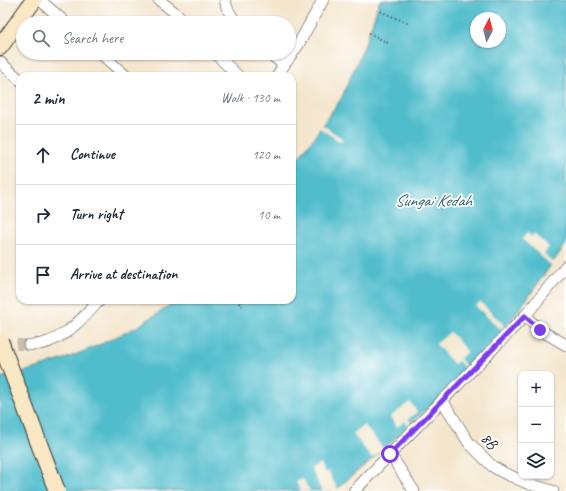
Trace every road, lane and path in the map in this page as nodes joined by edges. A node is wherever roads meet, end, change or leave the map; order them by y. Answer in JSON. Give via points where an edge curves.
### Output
{"nodes":[{"id":1,"x":34,"y":0,"type":"edge"},
{"id":2,"x":40,"y":0,"type":"edge"},
{"id":3,"x":159,"y":0,"type":"edge"},
{"id":4,"x":224,"y":0,"type":"edge"},
{"id":5,"x":323,"y":0,"type":"edge"},
{"id":6,"x":377,"y":10,"type":"dead end"},
{"id":7,"x":22,"y":16,"type":"edge"},
{"id":8,"x":58,"y":16,"type":"edge"},
{"id":9,"x":179,"y":16,"type":"edge"},
{"id":10,"x":232,"y":16,"type":"edge"},
{"id":11,"x":408,"y":23,"type":"dead end"},
{"id":12,"x":16,"y":24,"type":"edge"},
{"id":13,"x":369,"y":33,"type":"dead end"},
{"id":14,"x":388,"y":43,"type":"dead end"},
{"id":15,"x":0,"y":46,"type":"edge"},
{"id":16,"x":296,"y":47,"type":"edge"},
{"id":17,"x":108,"y":60,"type":"edge"},
{"id":18,"x":222,"y":60,"type":"edge"},
{"id":19,"x":278,"y":60,"type":"edge"},
{"id":20,"x":287,"y":60,"type":"edge"},
{"id":21,"x":0,"y":62,"type":"edge"},
{"id":22,"x":284,"y":65,"type":"junction"},
{"id":23,"x":121,"y":72,"type":"edge"},
{"id":24,"x":234,"y":72,"type":"edge"},
{"id":25,"x":280,"y":72,"type":"edge"},
{"id":26,"x":16,"y":76,"type":"edge"},
{"id":27,"x":566,"y":266,"type":"edge"},
{"id":28,"x":96,"y":304,"type":"edge"},
{"id":29,"x":525,"y":316,"type":"junction"},
{"id":30,"x":0,"y":341,"type":"edge"},
{"id":31,"x":29,"y":345,"type":"tunnel mouth"},
{"id":32,"x":566,"y":345,"type":"edge"},
{"id":33,"x":442,"y":400,"type":"junction"},
{"id":34,"x":390,"y":454,"type":"junction"},
{"id":35,"x":57,"y":491,"type":"edge"},
{"id":36,"x":354,"y":491,"type":"edge"},
{"id":37,"x":414,"y":491,"type":"edge"},
{"id":38,"x":553,"y":491,"type":"edge"}],
"edges":[{"from":1,"to":7,"type":"main road"},
{"from":2,"to":8,"type":"street"},
{"from":3,"to":9,"type":"street"},
{"from":4,"to":10,"type":"street"},
{"from":5,"to":16,"type":"street"},
{"from":6,"to":11,"type":"path"},
{"from":12,"to":15,"type":"main road"},
{"from":13,"to":14,"type":"path"},
{"from":17,"to":23,"type":"street"},
{"from":18,"to":24,"type":"street"},
{"from":19,"to":22,"type":"street"},
{"from":20,"to":22,"type":"street"},
{"from":21,"to":26,"type":"street"},
{"from":22,"to":25,"type":"street"},
{"from":27,"to":29,"type":"street"},
{"from":28,"to":31,"type":"street","via":[[73,327],[62,334],[42,344]]},
{"from":29,"to":32,"type":"street","via":[[540,330]]},
{"from":29,"to":33,"type":"street"},
{"from":30,"to":35,"type":"main road","bridge":true},
{"from":33,"to":34,"type":"street"},
{"from":33,"to":38,"type":"street","name":"8B","via":[[469,444],[492,466],[529,484]]},
{"from":34,"to":36,"type":"street"},
{"from":34,"to":37,"type":"street"}]}
